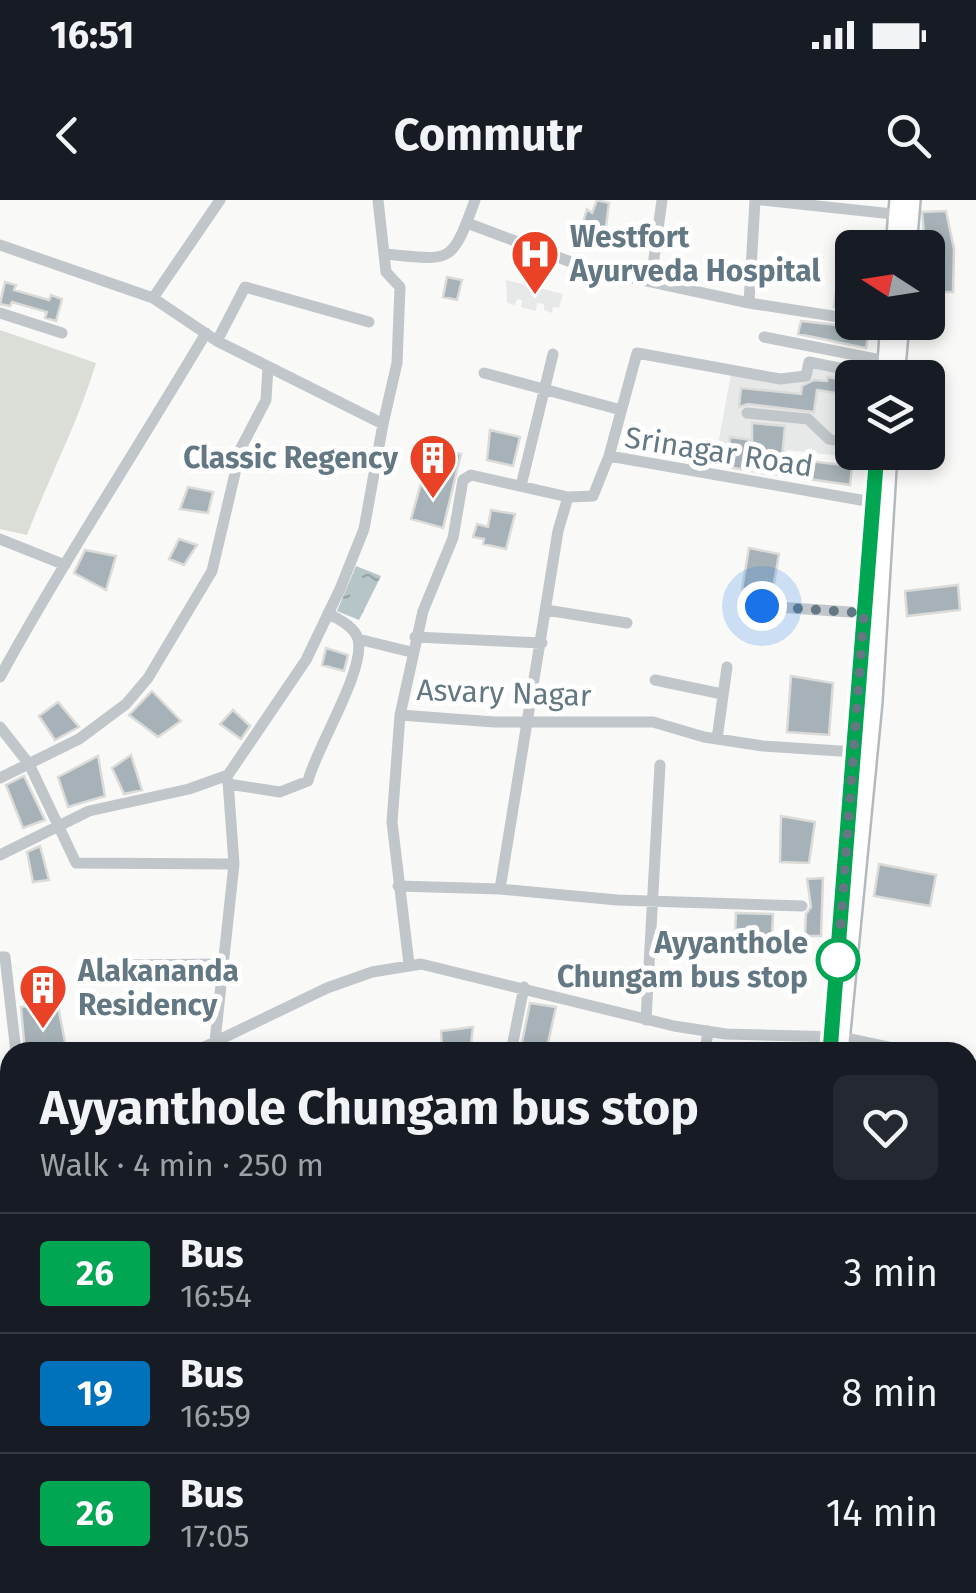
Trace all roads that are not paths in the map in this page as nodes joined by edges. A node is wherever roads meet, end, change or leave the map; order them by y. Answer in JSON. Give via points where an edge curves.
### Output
{"nodes":[{"id":1,"x":220,"y":200,"type":"edge"},
{"id":2,"x":378,"y":200,"type":"edge"},
{"id":3,"x":475,"y":200,"type":"edge"},
{"id":4,"x":662,"y":200,"type":"edge"},
{"id":5,"x":758,"y":200,"type":"edge"},
{"id":6,"x":904,"y":208,"type":"edge"},
{"id":7,"x":467,"y":223,"type":"junction"},
{"id":8,"x":0,"y":245,"type":"edge"},
{"id":9,"x":385,"y":254,"type":"junction"},
{"id":10,"x":651,"y":280,"type":"junction"},
{"id":11,"x":153,"y":298,"type":"junction"},
{"id":12,"x":749,"y":302,"type":"junction"},
{"id":13,"x":0,"y":313,"type":"edge"},
{"id":14,"x":835,"y":317,"type":"edge"},
{"id":15,"x":370,"y":322,"type":"dead end"},
{"id":16,"x":62,"y":333,"type":"dead end"},
{"id":17,"x":211,"y":337,"type":"junction"},
{"id":18,"x":764,"y":337,"type":"dead end"},
{"id":19,"x":553,"y":354,"type":"dead end"},
{"id":20,"x":851,"y":360,"type":"edge"},
{"id":21,"x":835,"y":364,"type":"edge"},
{"id":22,"x":268,"y":368,"type":"junction"},
{"id":23,"x":484,"y":373,"type":"dead end"},
{"id":24,"x":547,"y":389,"type":"junction"},
{"id":25,"x":620,"y":410,"type":"junction"},
{"id":26,"x":747,"y":413,"type":"dead end"},
{"id":27,"x":383,"y":424,"type":"junction"},
{"id":28,"x":835,"y":440,"type":"edge"},
{"id":29,"x":610,"y":456,"type":"junction"},
{"id":30,"x":875,"y":470,"type":"edge"},
{"id":31,"x":888,"y":470,"type":"edge"},
{"id":32,"x":520,"y":486,"type":"junction"},
{"id":33,"x":568,"y":497,"type":"junction"},
{"id":34,"x":872,"y":502,"type":"junction"},
{"id":35,"x":0,"y":539,"type":"edge"},
{"id":36,"x":66,"y":565,"type":"junction"},
{"id":37,"x":762,"y":606,"type":"dead end"},
{"id":38,"x":546,"y":610,"type":"junction"},
{"id":39,"x":328,"y":612,"type":"junction"},
{"id":40,"x":864,"y":613,"type":"junction"},
{"id":41,"x":627,"y":624,"type":"dead end"},
{"id":42,"x":416,"y":637,"type":"junction"},
{"id":43,"x":358,"y":640,"type":"junction"},
{"id":44,"x":542,"y":643,"type":"junction"},
{"id":45,"x":412,"y":652,"type":"junction"},
{"id":46,"x":727,"y":667,"type":"dead end"},
{"id":47,"x":0,"y":677,"type":"edge"},
{"id":48,"x":654,"y":680,"type":"dead end"},
{"id":49,"x":722,"y":694,"type":"junction"},
{"id":50,"x":400,"y":715,"type":"junction"},
{"id":51,"x":528,"y":720,"type":"junction"},
{"id":52,"x":0,"y":727,"type":"edge"},
{"id":53,"x":717,"y":739,"type":"junction"},
{"id":54,"x":854,"y":752,"type":"junction"},
{"id":55,"x":30,"y":764,"type":"junction"},
{"id":56,"x":660,"y":765,"type":"dead end"},
{"id":57,"x":0,"y":778,"type":"edge"},
{"id":58,"x":228,"y":779,"type":"junction"},
{"id":59,"x":61,"y":828,"type":"junction"},
{"id":60,"x":0,"y":855,"type":"edge"},
{"id":61,"x":234,"y":864,"type":"junction"},
{"id":62,"x":398,"y":886,"type":"junction"},
{"id":63,"x":500,"y":889,"type":"junction"},
{"id":64,"x":653,"y":900,"type":"junction"},
{"id":65,"x":802,"y":906,"type":"dead end"},
{"id":66,"x":0,"y":958,"type":"edge"},
{"id":67,"x":223,"y":964,"type":"junction"},
{"id":68,"x":409,"y":964,"type":"junction"},
{"id":69,"x":92,"y":971,"type":"dead end"},
{"id":70,"x":524,"y":987,"type":"junction"},
{"id":71,"x":646,"y":1020,"type":"junction"},
{"id":72,"x":708,"y":1031,"type":"junction"},
{"id":73,"x":215,"y":1040,"type":"junction"},
{"id":74,"x":15,"y":1042,"type":"edge"},
{"id":75,"x":212,"y":1042,"type":"edge"},
{"id":76,"x":513,"y":1042,"type":"edge"},
{"id":77,"x":706,"y":1042,"type":"edge"},
{"id":78,"x":808,"y":1042,"type":"edge"},
{"id":79,"x":835,"y":1042,"type":"edge"},
{"id":80,"x":835,"y":1042,"type":"edge"}],
"edges":[{"from":1,"to":11,"type":"street"},
{"from":2,"to":9,"type":"street"},
{"from":3,"to":7,"type":"street"},
{"from":4,"to":10,"type":"street"},
{"from":5,"to":6,"type":"street"},
{"from":5,"to":12,"type":"street"},
{"from":7,"to":9,"type":"street","via":[[453,253],[442,259]]},
{"from":7,"to":10,"type":"street","via":[[587,268]]},
{"from":8,"to":11,"type":"street"},
{"from":9,"to":27,"type":"street","via":[[386,272],[400,287],[397,363]]},
{"from":10,"to":12,"type":"street"},
{"from":11,"to":17,"type":"street"},
{"from":12,"to":14,"type":"street"},
{"from":13,"to":16,"type":"street"},
{"from":15,"to":17,"type":"street","via":[[245,287]]},
{"from":17,"to":22,"type":"street"},
{"from":17,"to":36,"type":"street"},
{"from":18,"to":20,"type":"street"},
{"from":19,"to":24,"type":"street"},
{"from":21,"to":25,"type":"street","via":[[808,362],[806,376],[780,379],[637,352]]},
{"from":22,"to":27,"type":"street"},
{"from":22,"to":55,"type":"street","via":[[266,400],[241,448],[212,571],[188,614],[126,704]]},
{"from":23,"to":24,"type":"street"},
{"from":24,"to":25,"type":"street"},
{"from":24,"to":32,"type":"street"},
{"from":25,"to":29,"type":"street"},
{"from":26,"to":28,"type":"street","via":[[808,419]]},
{"from":27,"to":39,"type":"street","via":[[364,529]]},
{"from":29,"to":33,"type":"street","name":"Srinagar Road","via":[[593,496]]},
{"from":29,"to":34,"type":"street","name":"Srinagar Road"},
{"from":30,"to":34,"type":"main road"},
{"from":31,"to":79,"type":"main road","via":[[874,701]]},
{"from":32,"to":33,"type":"street"},
{"from":32,"to":42,"type":"street","via":[[471,475],[463,480],[453,538]]},
{"from":33,"to":38,"type":"street"},
{"from":34,"to":40,"type":"main road"},
{"from":35,"to":36,"type":"street"},
{"from":36,"to":47,"type":"street"},
{"from":37,"to":40,"type":"street"},
{"from":38,"to":41,"type":"street"},
{"from":38,"to":44,"type":"street"},
{"from":39,"to":43,"type":"street"},
{"from":39,"to":58,"type":"street","via":[[306,660]]},
{"from":40,"to":54,"type":"main road"},
{"from":42,"to":44,"type":"street"},
{"from":42,"to":45,"type":"street"},
{"from":43,"to":45,"type":"street"},
{"from":43,"to":58,"type":"street","via":[[335,723],[308,780],[280,792]]},
{"from":44,"to":51,"type":"street"},
{"from":45,"to":50,"type":"street"},
{"from":46,"to":49,"type":"street"},
{"from":48,"to":49,"type":"street"},
{"from":49,"to":53,"type":"street"},
{"from":50,"to":51,"type":"street","name":"Asvary Nagar"},
{"from":50,"to":62,"type":"street","name":"Asvary Nagar","via":[[392,822]]},
{"from":51,"to":53,"type":"street","name":"Asvary Nagar","via":[[653,722]]},
{"from":51,"to":63,"type":"street"},
{"from":52,"to":55,"type":"street"},
{"from":53,"to":54,"type":"street","name":"Asvary Nagar"},
{"from":54,"to":80,"type":"main road"},
{"from":55,"to":57,"type":"street"},
{"from":55,"to":59,"type":"street"},
{"from":56,"to":64,"type":"street"},
{"from":58,"to":59,"type":"street","via":[[89,811]]},
{"from":58,"to":61,"type":"street"},
{"from":59,"to":60,"type":"street"},
{"from":59,"to":61,"type":"street","via":[[81,864]]},
{"from":61,"to":67,"type":"street"},
{"from":62,"to":63,"type":"street"},
{"from":62,"to":68,"type":"street","name":"Asvary Nagar"},
{"from":63,"to":64,"type":"street"},
{"from":64,"to":65,"type":"street"},
{"from":64,"to":71,"type":"street"},
{"from":66,"to":74,"type":"street","via":[[5,957]]},
{"from":67,"to":69,"type":"street"},
{"from":67,"to":73,"type":"street"},
{"from":68,"to":70,"type":"street"},
{"from":68,"to":73,"type":"street","via":[[327,988]]},
{"from":70,"to":71,"type":"street"},
{"from":70,"to":76,"type":"street"},
{"from":71,"to":72,"type":"street"},
{"from":72,"to":77,"type":"street"},
{"from":72,"to":78,"type":"street"},
{"from":73,"to":75,"type":"street"}]}
